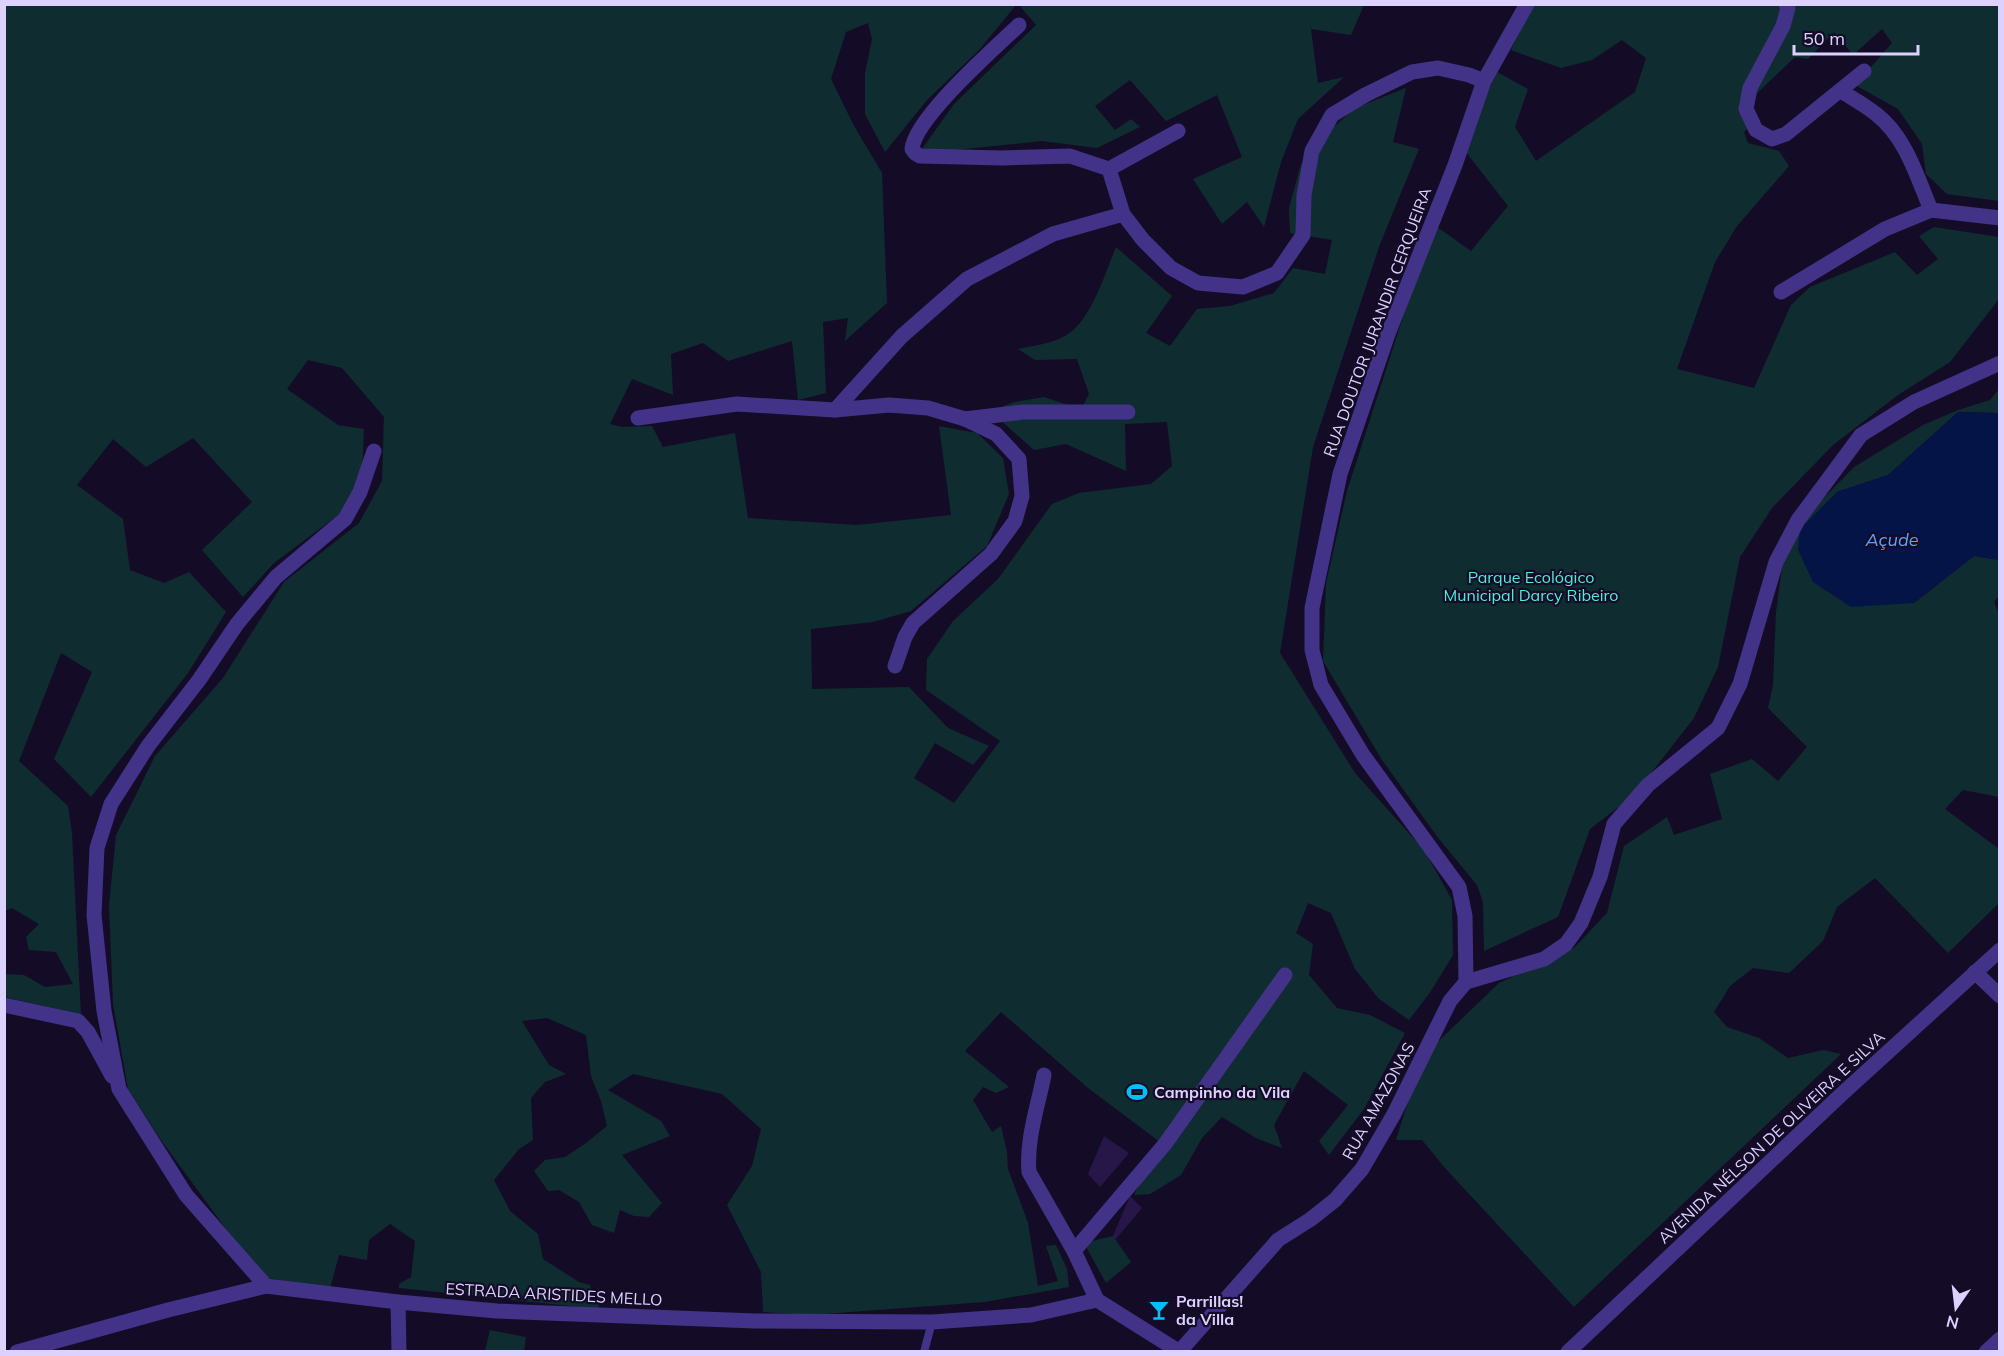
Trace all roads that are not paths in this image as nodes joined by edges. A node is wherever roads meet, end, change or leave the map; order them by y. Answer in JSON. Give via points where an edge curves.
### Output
{"nodes":[{"id":1,"x":1527,"y":4,"type":"edge"},
{"id":2,"x":1786,"y":4,"type":"edge"},
{"id":3,"x":1018,"y":25,"type":"dead end"},
{"id":4,"x":1864,"y":71,"type":"dead end"},
{"id":5,"x":1484,"y":81,"type":"junction"},
{"id":6,"x":1841,"y":91,"type":"junction"},
{"id":7,"x":1178,"y":131,"type":"dead end"},
{"id":8,"x":1109,"y":170,"type":"junction"},
{"id":9,"x":1931,"y":210,"type":"junction"},
{"id":10,"x":1122,"y":214,"type":"junction"},
{"id":11,"x":2000,"y":218,"type":"edge"},
{"id":12,"x":1781,"y":292,"type":"dead end"},
{"id":13,"x":2000,"y":363,"type":"edge"},
{"id":14,"x":835,"y":410,"type":"junction"},
{"id":15,"x":1128,"y":412,"type":"dead end"},
{"id":16,"x":638,"y":418,"type":"dead end"},
{"id":17,"x":965,"y":419,"type":"junction"},
{"id":18,"x":374,"y":451,"type":"dead end"},
{"id":19,"x":895,"y":666,"type":"dead end"},
{"id":20,"x":2000,"y":950,"type":"edge"},
{"id":21,"x":1975,"y":972,"type":"junction"},
{"id":22,"x":1285,"y":975,"type":"dead end"},
{"id":23,"x":1466,"y":982,"type":"junction"},
{"id":24,"x":2000,"y":996,"type":"edge"},
{"id":25,"x":4,"y":1005,"type":"edge"},
{"id":26,"x":1044,"y":1075,"type":"dead end"},
{"id":27,"x":119,"y":1089,"type":"junction"},
{"id":28,"x":1074,"y":1251,"type":"junction"},
{"id":29,"x":266,"y":1286,"type":"junction"},
{"id":30,"x":1097,"y":1300,"type":"junction"},
{"id":31,"x":398,"y":1302,"type":"junction"},
{"id":32,"x":932,"y":1322,"type":"junction"},
{"id":33,"x":2000,"y":1340,"type":"edge"},
{"id":34,"x":1180,"y":1351,"type":"edge"},
{"id":35,"x":17,"y":1352,"type":"edge"},
{"id":36,"x":399,"y":1352,"type":"edge"},
{"id":37,"x":924,"y":1352,"type":"edge"},
{"id":38,"x":1568,"y":1352,"type":"edge"},
{"id":39,"x":1986,"y":1352,"type":"edge"}],
"edges":[{"from":1,"to":5,"type":"street","name":"RUA DOUTOR JURANDIR CERQUEIRA"},
{"from":2,"to":6,"type":"street","via":[[1783,26],[1750,88],[1746,110],[1756,129],[1772,139],[1786,134]]},
{"from":3,"to":8,"type":"street","via":[[945,96],[915,136],[912,149],[920,156],[1070,156]]},
{"from":4,"to":6,"type":"street"},
{"from":5,"to":10,"type":"street","via":[[1438,68],[1413,72],[1332,116],[1312,151],[1304,195],[1303,235],[1277,273],[1243,287],[1198,283],[1171,268]]},
{"from":5,"to":23,"type":"street","name":"RUA DOUTOR JURANDIR CERQUEIRA","via":[[1388,334],[1340,474],[1312,608],[1312,650],[1321,685],[1363,755],[1459,887],[1465,916]]},
{"from":6,"to":9,"type":"street","via":[[1877,114],[1897,135]]},
{"from":7,"to":8,"type":"street"},
{"from":8,"to":10,"type":"street"},
{"from":9,"to":11,"type":"street"},
{"from":9,"to":12,"type":"street","via":[[1885,229]]},
{"from":10,"to":14,"type":"street","via":[[1053,234],[966,279],[902,336]]},
{"from":13,"to":23,"type":"street","via":[[1914,402],[1861,435],[1798,520],[1776,562],[1740,684],[1718,728],[1648,786],[1614,825],[1600,877],[1581,923],[1566,944],[1544,959]]},
{"from":14,"to":16,"type":"street","via":[[737,404]]},
{"from":14,"to":17,"type":"street","via":[[889,405],[928,408]]},
{"from":15,"to":17,"type":"street","via":[[1023,412]]},
{"from":17,"to":19,"type":"street","via":[[996,434],[1019,459],[1022,496],[1015,521],[991,554],[913,623]]},
{"from":18,"to":27,"type":"street","via":[[360,492],[345,519],[276,577],[237,624],[111,804],[97,848],[93,915],[104,1011]]},
{"from":20,"to":21,"type":"street","name":"AVENIDA NÉLSON DE OLIVEIRA E SILVA"},
{"from":21,"to":24,"type":"street"},
{"from":21,"to":38,"type":"street","name":"AVENIDA NÉLSON DE OLIVEIRA E SILVA"},
{"from":22,"to":28,"type":"street","via":[[1165,1144]]},
{"from":23,"to":34,"type":"street","name":"RUA AMAZONAS","via":[[1450,1001],[1362,1169],[1335,1200],[1278,1240]]},
{"from":25,"to":27,"type":"street","via":[[78,1022],[88,1032]]},
{"from":26,"to":28,"type":"street","via":[[1030,1143],[1029,1172]]},
{"from":27,"to":29,"type":"street","via":[[186,1195]]},
{"from":28,"to":30,"type":"street"},
{"from":29,"to":31,"type":"street","name":"ESTRADA ARISTIDES MELLO"},
{"from":29,"to":35,"type":"street","name":"ESTRADA ARISTIDES MELLO"},
{"from":30,"to":32,"type":"street","name":"ESTRADA ARISTIDES MELLO","via":[[1031,1315]]},
{"from":30,"to":34,"type":"street"},
{"from":31,"to":32,"type":"street","name":"ESTRADA ARISTIDES MELLO","via":[[497,1311],[755,1321]]},
{"from":31,"to":36,"type":"street"},
{"from":32,"to":37,"type":"lane"},
{"from":33,"to":39,"type":"street"}]}
